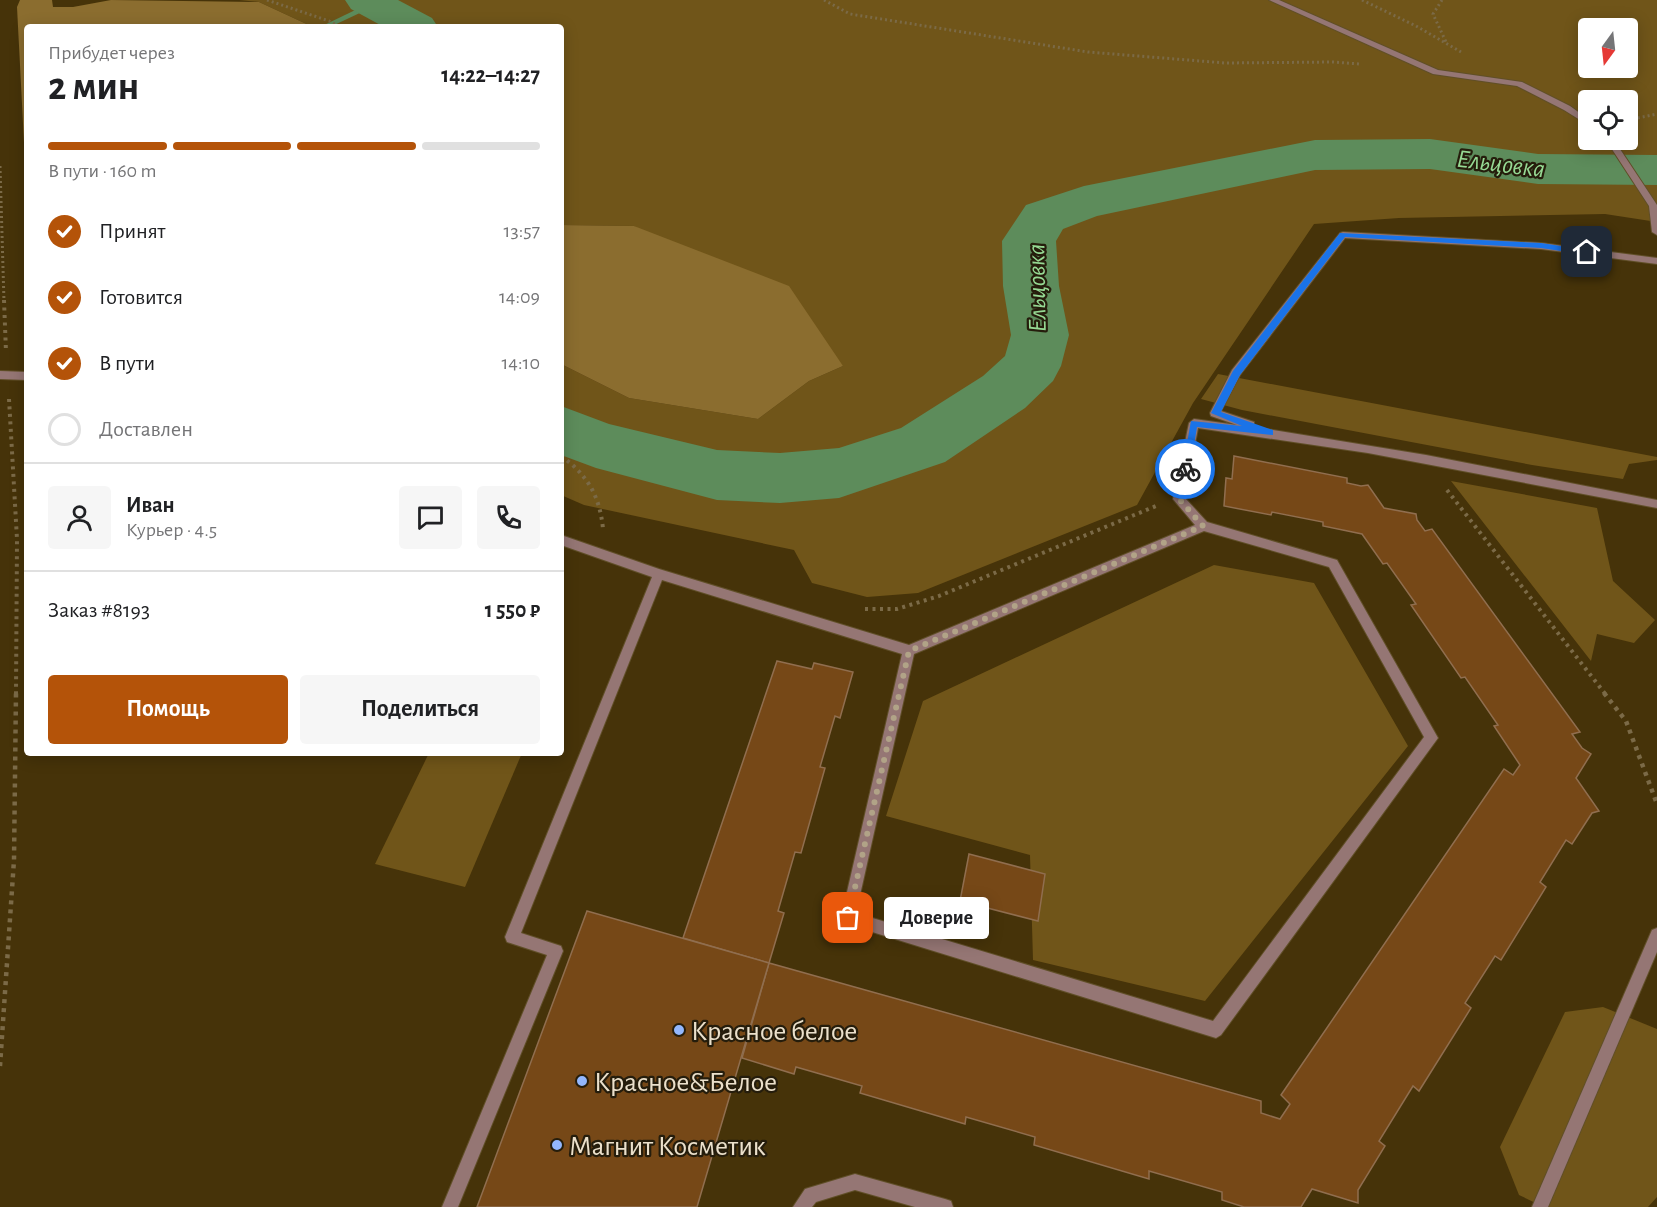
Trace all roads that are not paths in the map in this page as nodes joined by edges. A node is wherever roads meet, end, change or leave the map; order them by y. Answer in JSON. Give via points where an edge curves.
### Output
{"nodes":[{"id":1,"x":1273,"y":0,"type":"edge"},
{"id":2,"x":1578,"y":116,"type":"edge"},
{"id":3,"x":1617,"y":150,"type":"edge"},
{"id":4,"x":1657,"y":232,"type":"edge"},
{"id":5,"x":1657,"y":261,"type":"edge"},
{"id":6,"x":0,"y":375,"type":"edge"},
{"id":7,"x":24,"y":376,"type":"edge"},
{"id":8,"x":1270,"y":432,"type":"junction"},
{"id":9,"x":1657,"y":504,"type":"edge"},
{"id":10,"x":1203,"y":526,"type":"junction"},
{"id":11,"x":564,"y":541,"type":"edge"},
{"id":12,"x":659,"y":574,"type":"junction"},
{"id":13,"x":909,"y":651,"type":"junction"},
{"id":14,"x":1657,"y":935,"type":"edge"},
{"id":15,"x":450,"y":1207,"type":"edge"},
{"id":16,"x":801,"y":1207,"type":"edge"},
{"id":17,"x":945,"y":1207,"type":"edge"},
{"id":18,"x":1540,"y":1207,"type":"edge"}],
"edges":[{"from":1,"to":2,"type":"lane","via":[[1436,72],[1519,84]]},
{"from":3,"to":4,"type":"lane","via":[[1653,206]]},
{"from":5,"to":8,"type":"lane","via":[[1541,246],[1343,235],[1236,373],[1215,413]]},
{"from":6,"to":7,"type":"lane"},
{"from":8,"to":9,"type":"lane"},
{"from":8,"to":10,"type":"lane","via":[[1194,423],[1179,499]]},
{"from":10,"to":13,"type":"lane"},
{"from":10,"to":13,"type":"lane","via":[[1333,563],[1431,738],[1216,1030],[848,918]]},
{"from":11,"to":12,"type":"lane"},
{"from":12,"to":13,"type":"lane"},
{"from":12,"to":15,"type":"lane","via":[[512,937],[556,951]]},
{"from":14,"to":18,"type":"lane"},
{"from":16,"to":17,"type":"lane","via":[[811,1195],[855,1182]]}]}
